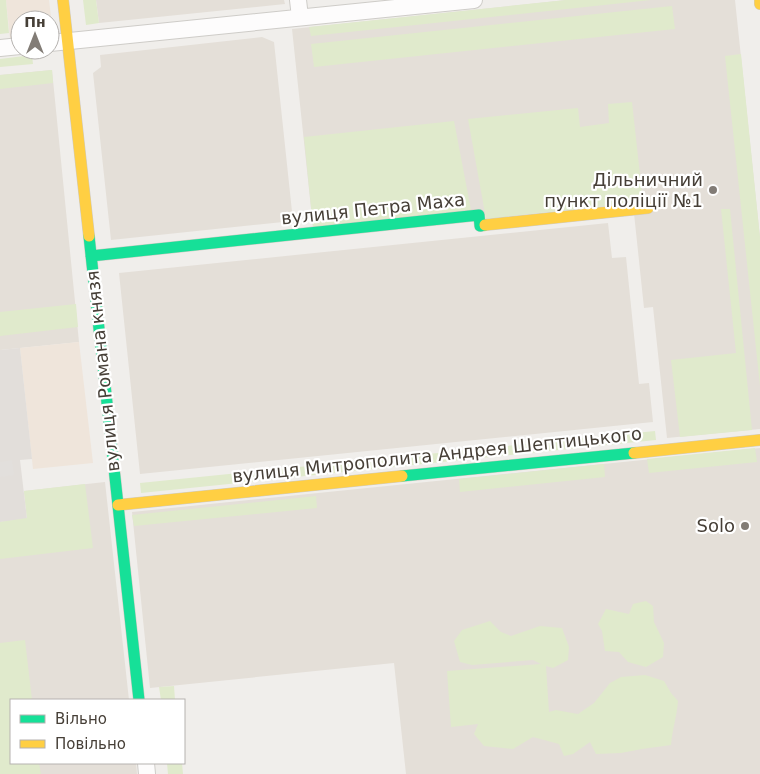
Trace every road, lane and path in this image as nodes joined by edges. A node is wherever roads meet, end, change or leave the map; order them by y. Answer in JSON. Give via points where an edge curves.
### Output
{"nodes":[{"id":1,"x":63,"y":0,"type":"edge"},
{"id":2,"x":298,"y":0,"type":"edge"},
{"id":3,"x":474,"y":0,"type":"edge"},
{"id":4,"x":760,"y":0,"type":"edge"},
{"id":5,"x":760,"y":4,"type":"edge"},
{"id":6,"x":300,"y":17,"type":"junction"},
{"id":7,"x":67,"y":41,"type":"junction"},
{"id":8,"x":60,"y":42,"type":"edge"},
{"id":9,"x":648,"y":208,"type":"dead end"},
{"id":10,"x":91,"y":256,"type":"junction"},
{"id":11,"x":760,"y":440,"type":"edge"},
{"id":12,"x":118,"y":506,"type":"junction"},
{"id":13,"x":139,"y":699,"type":"edge"}],
"edges":[{"from":1,"to":7,"type":"street","name":"вулиця Романа князя"},
{"from":2,"to":6,"type":"street"},
{"from":3,"to":6,"type":"street"},
{"from":4,"to":5,"type":"street"},
{"from":6,"to":7,"type":"street"},
{"from":7,"to":8,"type":"street"},
{"from":7,"to":10,"type":"street","name":"вулиця Романа князя"},
{"from":9,"to":10,"type":"street","name":"вулиця Петра Маха","via":[[480,226],[479,215]]},
{"from":10,"to":12,"type":"street","name":"вулиця Романа князя"},
{"from":11,"to":12,"type":"street","name":"вулиця Митрополита Андрея Шептицького"},
{"from":12,"to":13,"type":"street","name":"вулиця Романа князя"}]}
